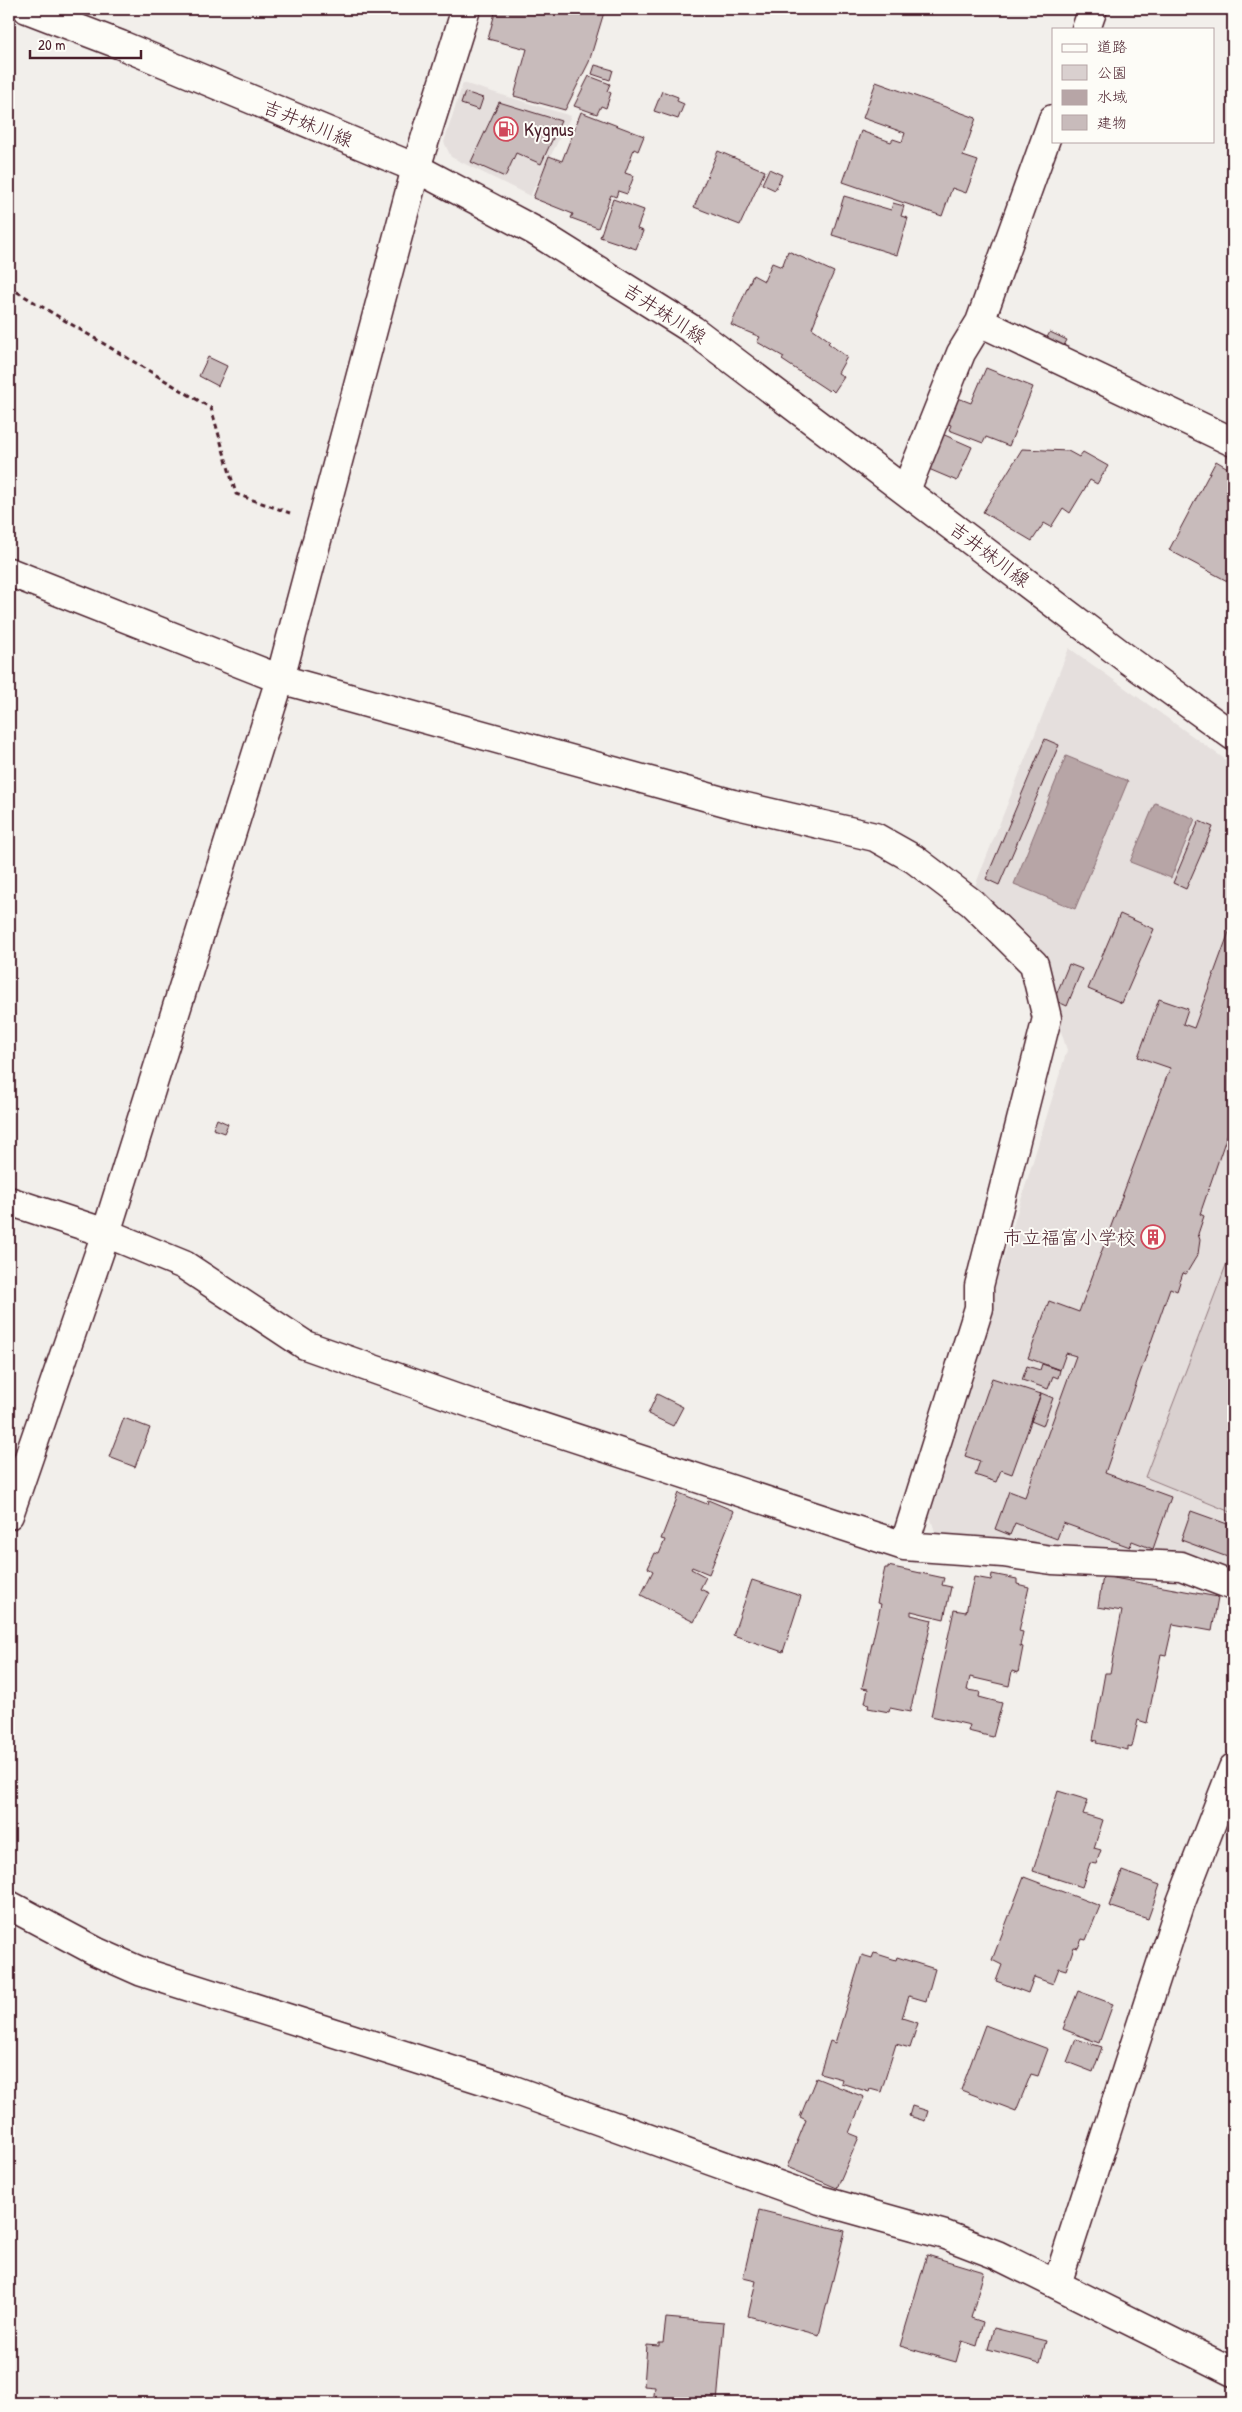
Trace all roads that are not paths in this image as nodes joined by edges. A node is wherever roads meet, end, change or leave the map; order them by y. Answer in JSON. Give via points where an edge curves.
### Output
{"nodes":[{"id":1,"x":27,"y":9,"type":"edge"},
{"id":2,"x":466,"y":9,"type":"edge"},
{"id":3,"x":1093,"y":9,"type":"edge"},
{"id":4,"x":1086,"y":28,"type":"edge"},
{"id":5,"x":1052,"y":122,"type":"edge"},
{"id":6,"x":416,"y":168,"type":"junction"},
{"id":7,"x":980,"y":322,"type":"junction"},
{"id":8,"x":1233,"y":442,"type":"edge"},
{"id":9,"x":906,"y":490,"type":"junction"},
{"id":10,"x":9,"y":572,"type":"edge"},
{"id":11,"x":280,"y":679,"type":"junction"},
{"id":12,"x":1233,"y":736,"type":"edge"},
{"id":13,"x":9,"y":1201,"type":"edge"},
{"id":14,"x":106,"y":1233,"type":"junction"},
{"id":15,"x":9,"y":1515,"type":"edge"},
{"id":16,"x":904,"y":1546,"type":"junction"},
{"id":17,"x":1233,"y":1586,"type":"edge"},
{"id":18,"x":1233,"y":1768,"type":"edge"},
{"id":19,"x":9,"y":1905,"type":"edge"},
{"id":20,"x":1057,"y":2284,"type":"junction"},
{"id":21,"x":1233,"y":2372,"type":"edge"}],
"edges":[{"from":1,"to":6,"type":"street","name":"吉井妹川線"},
{"from":2,"to":6,"type":"street"},
{"from":3,"to":4,"type":"street"},
{"from":5,"to":7,"type":"street"},
{"from":6,"to":9,"type":"street","name":"吉井妹川線","via":[[536,231],[694,330]]},
{"from":6,"to":11,"type":"street"},
{"from":7,"to":8,"type":"street"},
{"from":7,"to":9,"type":"street","via":[[961,353]]},
{"from":9,"to":12,"type":"street","name":"吉井妹川線"},
{"from":10,"to":11,"type":"street"},
{"from":11,"to":14,"type":"street"},
{"from":11,"to":16,"type":"street","via":[[733,804],[875,837],[914,859],[972,903],[1034,964],[1047,1018],[979,1286],[978,1308]]},
{"from":13,"to":14,"type":"street"},
{"from":14,"to":15,"type":"street"},
{"from":14,"to":16,"type":"street","via":[[184,1265],[304,1345],[481,1407]]},
{"from":16,"to":17,"type":"street","via":[[1052,1560],[1180,1566]]},
{"from":18,"to":20,"type":"street","via":[[1180,1905]]},
{"from":19,"to":20,"type":"street","via":[[142,1972],[508,2088],[820,2200],[945,2236],[997,2255]]},
{"from":20,"to":21,"type":"street"}]}
